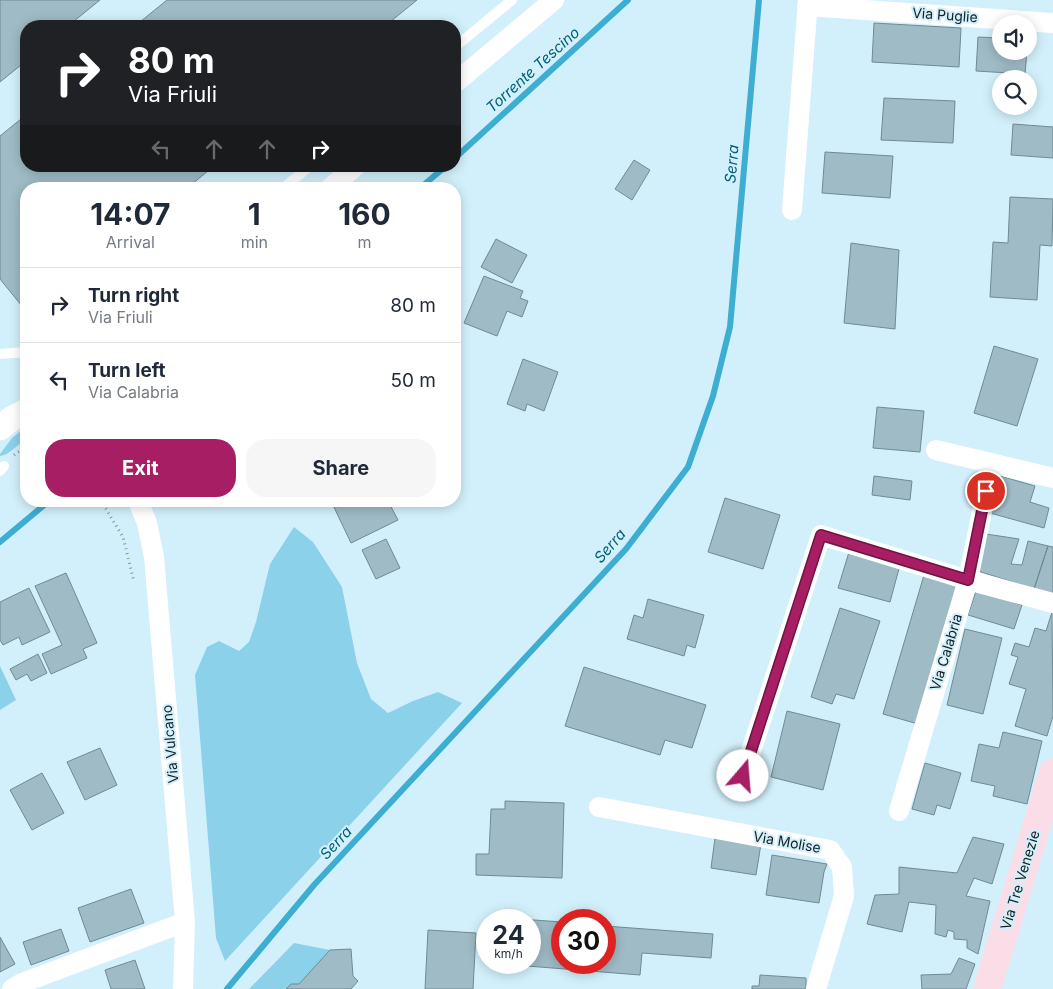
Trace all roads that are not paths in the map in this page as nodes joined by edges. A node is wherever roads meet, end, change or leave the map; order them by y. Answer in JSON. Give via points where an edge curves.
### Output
{"nodes":[{"id":1,"x":512,"y":0,"type":"edge"},
{"id":2,"x":554,"y":0,"type":"edge"},
{"id":3,"x":808,"y":3,"type":"edge"},
{"id":4,"x":1053,"y":22,"type":"edge"},
{"id":5,"x":461,"y":42,"type":"edge"},
{"id":6,"x":461,"y":78,"type":"edge"},
{"id":7,"x":303,"y":172,"type":"edge"},
{"id":8,"x":349,"y":172,"type":"edge"},
{"id":9,"x":291,"y":182,"type":"edge"},
{"id":10,"x":337,"y":182,"type":"edge"},
{"id":11,"x":792,"y":210,"type":"dead end"},
{"id":12,"x":20,"y":352,"type":"edge"},
{"id":13,"x":0,"y":354,"type":"edge"},
{"id":14,"x":20,"y":414,"type":"edge"},
{"id":15,"x":0,"y":428,"type":"edge"},
{"id":16,"x":936,"y":450,"type":"dead end"},
{"id":17,"x":1053,"y":478,"type":"edge"},
{"id":18,"x":986,"y":491,"type":"dead end"},
{"id":19,"x":140,"y":507,"type":"edge"},
{"id":20,"x":968,"y":580,"type":"junction"},
{"id":21,"x":1053,"y":604,"type":"edge"},
{"id":22,"x":1053,"y":772,"type":"edge"},
{"id":23,"x":743,"y":776,"type":"dead end"},
{"id":24,"x":599,"y":807,"type":"dead end"},
{"id":25,"x":899,"y":811,"type":"dead end"},
{"id":26,"x":185,"y":922,"type":"junction"},
{"id":27,"x":12,"y":989,"type":"edge"},
{"id":28,"x":183,"y":989,"type":"edge"},
{"id":29,"x":816,"y":989,"type":"edge"},
{"id":30,"x":987,"y":989,"type":"edge"}],
"edges":[{"from":1,"to":5,"type":"lane"},
{"from":2,"to":6,"type":"street"},
{"from":3,"to":4,"type":"street","name":"Via Puglie"},
{"from":3,"to":11,"type":"street","name":"Via Puglie"},
{"from":7,"to":9,"type":"lane"},
{"from":8,"to":10,"type":"street"},
{"from":12,"to":13,"type":"lane"},
{"from":14,"to":15,"type":"street"},
{"from":16,"to":17,"type":"street"},
{"from":18,"to":20,"type":"street","name":"Via Calabria"},
{"from":19,"to":26,"type":"street","name":"Via Vulcano","via":[[154,557]]},
{"from":20,"to":21,"type":"street"},
{"from":20,"to":23,"type":"street","via":[[821,535]]},
{"from":20,"to":25,"type":"street","name":"Via Calabria"},
{"from":22,"to":30,"type":"main road","name":"Via Tre Venezie"},
{"from":24,"to":29,"type":"street","name":"Via Molise","via":[[830,850],[842,867],[844,896]]},
{"from":26,"to":27,"type":"street"},
{"from":26,"to":28,"type":"street","name":"Via Vulcano"}]}
